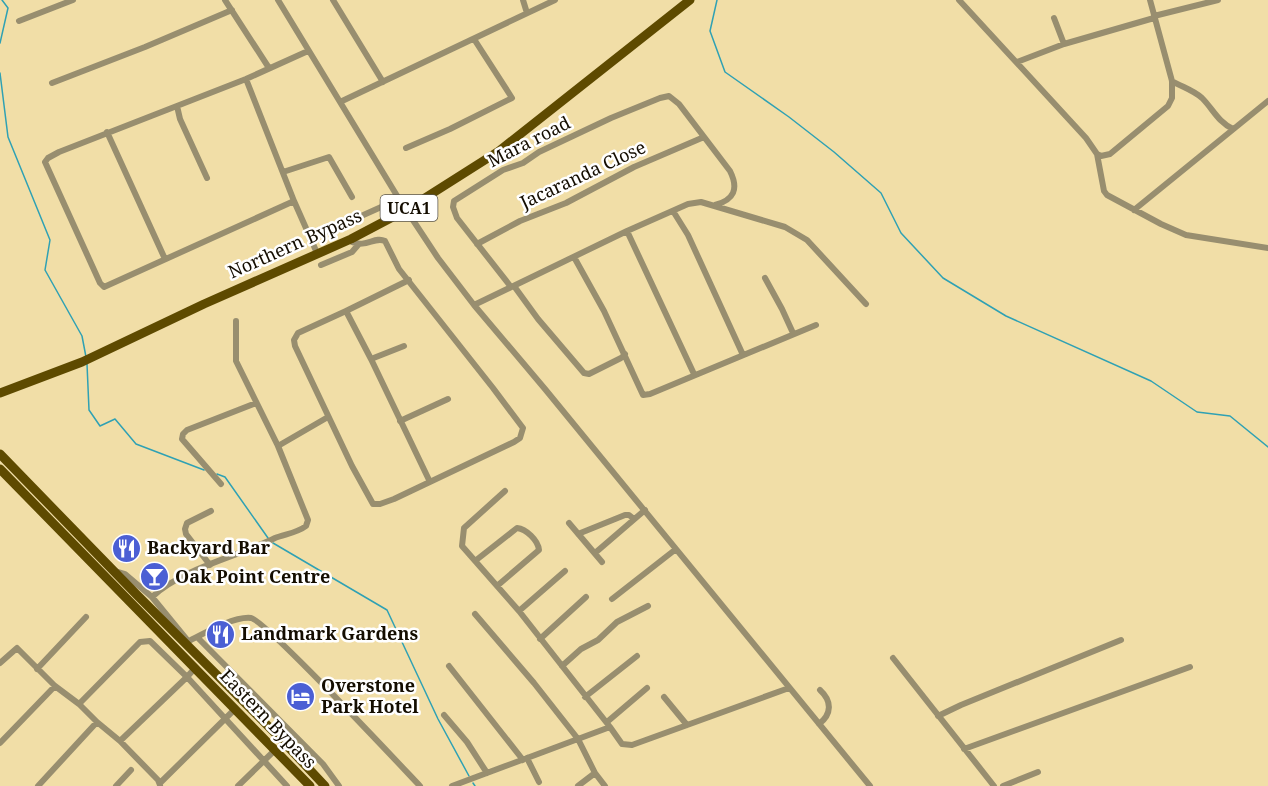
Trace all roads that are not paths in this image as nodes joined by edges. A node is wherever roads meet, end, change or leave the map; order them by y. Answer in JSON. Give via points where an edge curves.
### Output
{"nodes":[{"id":1,"x":73,"y":0,"type":"edge"},
{"id":2,"x":225,"y":0,"type":"edge"},
{"id":3,"x":278,"y":0,"type":"edge"},
{"id":4,"x":333,"y":0,"type":"edge"},
{"id":5,"x":523,"y":0,"type":"edge"},
{"id":6,"x":555,"y":0,"type":"edge"},
{"id":7,"x":690,"y":0,"type":"edge"},
{"id":8,"x":959,"y":0,"type":"edge"},
{"id":9,"x":1150,"y":0,"type":"edge"},
{"id":10,"x":1218,"y":0,"type":"edge"},
{"id":11,"x":232,"y":10,"type":"junction"},
{"id":12,"x":527,"y":13,"type":"junction"},
{"id":13,"x":1154,"y":17,"type":"junction"},
{"id":14,"x":1054,"y":18,"type":"dead end"},
{"id":15,"x":19,"y":21,"type":"dead end"},
{"id":16,"x":474,"y":39,"type":"junction"},
{"id":17,"x":1064,"y":44,"type":"junction"},
{"id":18,"x":308,"y":51,"type":"junction"},
{"id":19,"x":1017,"y":62,"type":"junction"},
{"id":20,"x":269,"y":68,"type":"junction"},
{"id":21,"x":246,"y":79,"type":"junction"},
{"id":22,"x":1172,"y":81,"type":"junction"},
{"id":23,"x":383,"y":82,"type":"junction"},
{"id":24,"x":52,"y":83,"type":"dead end"},
{"id":25,"x":1268,"y":101,"type":"edge"},
{"id":26,"x":340,"y":102,"type":"junction"},
{"id":27,"x":177,"y":106,"type":"junction"},
{"id":28,"x":1233,"y":129,"type":"junction"},
{"id":29,"x":107,"y":132,"type":"junction"},
{"id":30,"x":704,"y":137,"type":"junction"},
{"id":31,"x":406,"y":148,"type":"dead end"},
{"id":32,"x":1097,"y":154,"type":"junction"},
{"id":33,"x":283,"y":172,"type":"junction"},
{"id":34,"x":207,"y":177,"type":"dead end"},
{"id":35,"x":352,"y":197,"type":"dead end"},
{"id":36,"x":399,"y":198,"type":"junction"},
{"id":37,"x":294,"y":201,"type":"junction"},
{"id":38,"x":715,"y":205,"type":"junction"},
{"id":39,"x":406,"y":210,"type":"junction"},
{"id":40,"x":1134,"y":210,"type":"junction"},
{"id":41,"x":673,"y":211,"type":"junction"},
{"id":42,"x":627,"y":231,"type":"junction"},
{"id":43,"x":310,"y":239,"type":"junction"},
{"id":44,"x":354,"y":242,"type":"junction"},
{"id":45,"x":477,"y":244,"type":"junction"},
{"id":46,"x":1268,"y":248,"type":"edge"},
{"id":47,"x":317,"y":254,"type":"junction"},
{"id":48,"x":574,"y":257,"type":"junction"},
{"id":49,"x":165,"y":259,"type":"junction"},
{"id":50,"x":321,"y":265,"type":"dead end"},
{"id":51,"x":765,"y":278,"type":"dead end"},
{"id":52,"x":409,"y":280,"type":"junction"},
{"id":53,"x":512,"y":287,"type":"junction"},
{"id":54,"x":866,"y":304,"type":"dead end"},
{"id":55,"x":474,"y":305,"type":"junction"},
{"id":56,"x":346,"y":310,"type":"junction"},
{"id":57,"x":236,"y":321,"type":"dead end"},
{"id":58,"x":816,"y":325,"type":"dead end"},
{"id":59,"x":793,"y":333,"type":"junction"},
{"id":60,"x":404,"y":346,"type":"dead end"},
{"id":61,"x":625,"y":354,"type":"junction"},
{"id":62,"x":743,"y":355,"type":"junction"},
{"id":63,"x":371,"y":359,"type":"junction"},
{"id":64,"x":694,"y":374,"type":"junction"},
{"id":65,"x":2,"y":394,"type":"edge"},
{"id":66,"x":448,"y":399,"type":"dead end"},
{"id":67,"x":256,"y":403,"type":"junction"},
{"id":68,"x":328,"y":417,"type":"junction"},
{"id":69,"x":400,"y":421,"type":"junction"},
{"id":70,"x":278,"y":446,"type":"junction"},
{"id":71,"x":0,"y":454,"type":"edge"},
{"id":72,"x":0,"y":469,"type":"edge"},
{"id":73,"x":430,"y":482,"type":"junction"},
{"id":74,"x":220,"y":484,"type":"dead end"},
{"id":75,"x":505,"y":491,"type":"dead end"},
{"id":76,"x":645,"y":510,"type":"junction"},
{"id":77,"x":211,"y":511,"type":"dead end"},
{"id":78,"x":634,"y":519,"type":"junction"},
{"id":79,"x":569,"y":523,"type":"dead end"},
{"id":80,"x":578,"y":534,"type":"junction"},
{"id":81,"x":676,"y":549,"type":"junction"},
{"id":82,"x":595,"y":553,"type":"junction"},
{"id":83,"x":475,"y":561,"type":"junction"},
{"id":84,"x":602,"y":562,"type":"dead end"},
{"id":85,"x":210,"y":565,"type":"junction"},
{"id":86,"x":114,"y":572,"type":"junction"},
{"id":87,"x":565,"y":572,"type":"dead end"},
{"id":88,"x":497,"y":586,"type":"junction"},
{"id":89,"x":152,"y":597,"type":"junction"},
{"id":90,"x":586,"y":597,"type":"dead end"},
{"id":91,"x":612,"y":599,"type":"dead end"},
{"id":92,"x":648,"y":606,"type":"dead end"},
{"id":93,"x":519,"y":611,"type":"junction"},
{"id":94,"x":476,"y":614,"type":"dead end"},
{"id":95,"x":86,"y":617,"type":"dead end"},
{"id":96,"x":158,"y":630,"type":"junction"},
{"id":97,"x":197,"y":637,"type":"junction"},
{"id":98,"x":540,"y":639,"type":"junction"},
{"id":99,"x":1121,"y":640,"type":"dead end"},
{"id":100,"x":146,"y":641,"type":"junction"},
{"id":101,"x":187,"y":642,"type":"junction"},
{"id":102,"x":637,"y":656,"type":"dead end"},
{"id":103,"x":893,"y":658,"type":"dead end"},
{"id":104,"x":0,"y":663,"type":"edge"},
{"id":105,"x":449,"y":666,"type":"dead end"},
{"id":106,"x":562,"y":666,"type":"junction"},
{"id":107,"x":1190,"y":667,"type":"dead end"},
{"id":108,"x":195,"y":668,"type":"junction"},
{"id":109,"x":37,"y":669,"type":"junction"},
{"id":110,"x":187,"y":677,"type":"junction"},
{"id":111,"x":55,"y":686,"type":"junction"},
{"id":112,"x":647,"y":688,"type":"dead end"},
{"id":113,"x":789,"y":688,"type":"junction"},
{"id":114,"x":249,"y":690,"type":"junction"},
{"id":115,"x":820,"y":690,"type":"dead end"},
{"id":116,"x":585,"y":697,"type":"junction"},
{"id":117,"x":663,"y":697,"type":"dead end"},
{"id":118,"x":240,"y":698,"type":"junction"},
{"id":119,"x":225,"y":699,"type":"junction"},
{"id":120,"x":79,"y":704,"type":"junction"},
{"id":121,"x":215,"y":707,"type":"junction"},
{"id":122,"x":235,"y":708,"type":"junction"},
{"id":123,"x":444,"y":715,"type":"dead end"},
{"id":124,"x":938,"y":716,"type":"junction"},
{"id":125,"x":226,"y":718,"type":"junction"},
{"id":126,"x":97,"y":723,"type":"junction"},
{"id":127,"x":609,"y":724,"type":"junction"},
{"id":128,"x":819,"y":724,"type":"junction"},
{"id":129,"x":687,"y":725,"type":"junction"},
{"id":130,"x":578,"y":739,"type":"junction"},
{"id":131,"x":120,"y":741,"type":"junction"},
{"id":132,"x":0,"y":743,"type":"edge"},
{"id":133,"x":964,"y":749,"type":"junction"},
{"id":134,"x":275,"y":750,"type":"junction"},
{"id":135,"x":525,"y":759,"type":"junction"},
{"id":136,"x":264,"y":761,"type":"junction"},
{"id":137,"x":323,"y":764,"type":"junction"},
{"id":138,"x":130,"y":770,"type":"dead end"},
{"id":139,"x":314,"y":772,"type":"junction"},
{"id":140,"x":1038,"y":772,"type":"dead end"},
{"id":141,"x":487,"y":773,"type":"junction"},
{"id":142,"x":596,"y":773,"type":"junction"},
{"id":143,"x":539,"y":782,"type":"dead end"},
{"id":144,"x":160,"y":784,"type":"edge"},
{"id":145,"x":38,"y":786,"type":"edge"},
{"id":146,"x":116,"y":786,"type":"edge"},
{"id":147,"x":238,"y":786,"type":"edge"},
{"id":148,"x":287,"y":786,"type":"edge"},
{"id":149,"x":310,"y":786,"type":"edge"},
{"id":150,"x":325,"y":786,"type":"edge"},
{"id":151,"x":339,"y":786,"type":"edge"},
{"id":152,"x":420,"y":786,"type":"edge"},
{"id":153,"x":452,"y":786,"type":"edge"},
{"id":154,"x":578,"y":786,"type":"edge"},
{"id":155,"x":605,"y":786,"type":"edge"},
{"id":156,"x":870,"y":786,"type":"edge"},
{"id":157,"x":994,"y":786,"type":"edge"},
{"id":158,"x":1003,"y":786,"type":"edge"}],
"edges":[{"from":1,"to":15,"type":"street"},
{"from":2,"to":11,"type":"street"},
{"from":3,"to":18,"type":"street"},
{"from":4,"to":23,"type":"street"},
{"from":5,"to":12,"type":"street"},
{"from":6,"to":12,"type":"street"},
{"from":7,"to":39,"type":"main road","name":"Northern Bypass","number":"UCA1","via":[[499,151]]},
{"from":8,"to":19,"type":"street"},
{"from":9,"to":13,"type":"street"},
{"from":10,"to":13,"type":"street"},
{"from":11,"to":20,"type":"street"},
{"from":11,"to":24,"type":"street"},
{"from":12,"to":16,"type":"street"},
{"from":13,"to":17,"type":"street"},
{"from":13,"to":22,"type":"street"},
{"from":14,"to":17,"type":"street"},
{"from":16,"to":23,"type":"street"},
{"from":16,"to":31,"type":"street","via":[[512,98]]},
{"from":17,"to":19,"type":"street"},
{"from":18,"to":20,"type":"street"},
{"from":18,"to":26,"type":"street"},
{"from":19,"to":32,"type":"street"},
{"from":20,"to":21,"type":"street"},
{"from":21,"to":27,"type":"street"},
{"from":21,"to":33,"type":"street"},
{"from":22,"to":28,"type":"street","via":[[1202,98],[1221,123]]},
{"from":22,"to":32,"type":"street","via":[[1168,106],[1110,154]]},
{"from":23,"to":26,"type":"street"},
{"from":25,"to":28,"type":"street"},
{"from":26,"to":36,"type":"street"},
{"from":27,"to":29,"type":"street"},
{"from":27,"to":34,"type":"street"},
{"from":28,"to":40,"type":"street"},
{"from":29,"to":49,"type":"street"},
{"from":29,"to":49,"type":"street","via":[[45,160],[46,167],[102,286]]},
{"from":30,"to":38,"type":"street","via":[[734,181],[732,196]]},
{"from":30,"to":45,"type":"street","name":"Jacaranda Close"},
{"from":30,"to":45,"type":"street","name":"Mara road","via":[[669,96],[611,118],[503,170],[454,201],[457,218]]},
{"from":32,"to":40,"type":"street","via":[[1104,191]]},
{"from":33,"to":35,"type":"street","via":[[329,157]]},
{"from":33,"to":37,"type":"street"},
{"from":36,"to":39,"type":"street"},
{"from":36,"to":43,"type":"street"},
{"from":37,"to":43,"type":"street"},
{"from":37,"to":49,"type":"street"},
{"from":38,"to":41,"type":"street","via":[[696,202]]},
{"from":38,"to":54,"type":"street","via":[[799,234]]},
{"from":39,"to":44,"type":"main road","name":"Northern Bypass","number":"UCA1"},
{"from":39,"to":55,"type":"street"},
{"from":40,"to":46,"type":"street","via":[[1186,235]]},
{"from":41,"to":42,"type":"street"},
{"from":41,"to":62,"type":"street"},
{"from":42,"to":48,"type":"street"},
{"from":42,"to":64,"type":"street"},
{"from":43,"to":47,"type":"street"},
{"from":44,"to":47,"type":"main road","name":"Northern Bypass","number":"UCA1"},
{"from":44,"to":50,"type":"street","via":[[352,252]]},
{"from":44,"to":52,"type":"street","via":[[383,240]]},
{"from":45,"to":53,"type":"street","name":"Mara road"},
{"from":47,"to":65,"type":"main road","name":"Northern Bypass","number":"UCA1","via":[[82,362]]},
{"from":48,"to":53,"type":"street"},
{"from":48,"to":61,"type":"street"},
{"from":51,"to":59,"type":"street"},
{"from":52,"to":56,"type":"street"},
{"from":52,"to":73,"type":"street","via":[[523,428],[514,442]]},
{"from":53,"to":55,"type":"street"},
{"from":53,"to":61,"type":"street","name":"Mara road","via":[[584,373],[590,374]]},
{"from":55,"to":76,"type":"street"},
{"from":56,"to":63,"type":"street"},
{"from":56,"to":68,"type":"street","via":[[298,333],[294,342]]},
{"from":57,"to":67,"type":"street","via":[[236,361]]},
{"from":58,"to":59,"type":"street"},
{"from":59,"to":62,"type":"street"},
{"from":60,"to":63,"type":"street"},
{"from":61,"to":64,"type":"street","via":[[644,395]]},
{"from":62,"to":64,"type":"street"},
{"from":63,"to":69,"type":"street"},
{"from":66,"to":69,"type":"street"},
{"from":67,"to":70,"type":"street"},
{"from":67,"to":74,"type":"street","via":[[183,434],[187,446]]},
{"from":68,"to":70,"type":"street"},
{"from":68,"to":73,"type":"street","via":[[373,504]]},
{"from":69,"to":73,"type":"street"},
{"from":70,"to":85,"type":"street","via":[[307,523]]},
{"from":71,"to":86,"type":"main road","name":"Eastern Bypass"},
{"from":72,"to":96,"type":"main road","name":"Eastern Bypass"},
{"from":75,"to":83,"type":"street","via":[[464,528],[462,546]]},
{"from":76,"to":78,"type":"street"},
{"from":76,"to":81,"type":"street"},
{"from":77,"to":85,"type":"street","via":[[187,523],[185,529]]},
{"from":78,"to":80,"type":"street","via":[[625,515]]},
{"from":78,"to":82,"type":"street"},
{"from":79,"to":80,"type":"street"},
{"from":80,"to":82,"type":"street"},
{"from":81,"to":91,"type":"street"},
{"from":81,"to":113,"type":"street"},
{"from":82,"to":84,"type":"street"},
{"from":83,"to":88,"type":"street"},
{"from":83,"to":88,"type":"street","via":[[517,528],[538,544],[539,550]]},
{"from":85,"to":89,"type":"street"},
{"from":86,"to":89,"type":"street","via":[[125,574]]},
{"from":86,"to":101,"type":"main road","name":"Eastern Bypass"},
{"from":87,"to":93,"type":"street"},
{"from":88,"to":93,"type":"street"},
{"from":89,"to":101,"type":"street"},
{"from":90,"to":98,"type":"street"},
{"from":92,"to":106,"type":"street","via":[[617,622]]},
{"from":93,"to":98,"type":"street"},
{"from":94,"to":130,"type":"street"},
{"from":95,"to":109,"type":"street"},
{"from":96,"to":100,"type":"street"},
{"from":96,"to":108,"type":"main road","name":"Eastern Bypass"},
{"from":97,"to":101,"type":"street"},
{"from":97,"to":114,"type":"street"},
{"from":97,"to":152,"type":"street","via":[[244,618],[256,619]]},
{"from":98,"to":106,"type":"street"},
{"from":99,"to":124,"type":"street"},
{"from":100,"to":110,"type":"street"},
{"from":100,"to":120,"type":"street","via":[[140,642]]},
{"from":101,"to":118,"type":"main road","name":"Eastern Bypass"},
{"from":102,"to":116,"type":"street"},
{"from":103,"to":124,"type":"street"},
{"from":104,"to":109,"type":"street","via":[[16,648]]},
{"from":105,"to":135,"type":"street"},
{"from":106,"to":116,"type":"street"},
{"from":107,"to":133,"type":"street"},
{"from":108,"to":110,"type":"street"},
{"from":108,"to":119,"type":"main road","name":"Eastern Bypass"},
{"from":109,"to":111,"type":"street"},
{"from":110,"to":121,"type":"street"},
{"from":110,"to":131,"type":"street"},
{"from":111,"to":120,"type":"street"},
{"from":111,"to":132,"type":"street"},
{"from":112,"to":127,"type":"street"},
{"from":113,"to":128,"type":"street"},
{"from":113,"to":129,"type":"street"},
{"from":114,"to":118,"type":"street"},
{"from":114,"to":137,"type":"street"},
{"from":115,"to":128,"type":"street","via":[[830,710]]},
{"from":116,"to":127,"type":"street"},
{"from":117,"to":129,"type":"street"},
{"from":118,"to":139,"type":"main road","name":"Eastern Bypass"},
{"from":119,"to":121,"type":"street"},
{"from":119,"to":122,"type":"main road","name":"Eastern Bypass"},
{"from":120,"to":126,"type":"street"},
{"from":121,"to":125,"type":"street"},
{"from":122,"to":125,"type":"street"},
{"from":122,"to":134,"type":"main road","name":"Eastern Bypass"},
{"from":123,"to":141,"type":"street"},
{"from":124,"to":133,"type":"street"},
{"from":125,"to":136,"type":"street"},
{"from":125,"to":144,"type":"street"},
{"from":126,"to":131,"type":"street"},
{"from":126,"to":145,"type":"street"},
{"from":127,"to":129,"type":"street","via":[[626,746]]},
{"from":127,"to":130,"type":"street"},
{"from":128,"to":156,"type":"street"},
{"from":130,"to":135,"type":"street"},
{"from":130,"to":142,"type":"street"},
{"from":131,"to":144,"type":"street"},
{"from":133,"to":157,"type":"street"},
{"from":134,"to":136,"type":"street"},
{"from":134,"to":149,"type":"main road","name":"Eastern Bypass"},
{"from":135,"to":141,"type":"street"},
{"from":135,"to":143,"type":"street"},
{"from":136,"to":147,"type":"street"},
{"from":136,"to":148,"type":"street"},
{"from":137,"to":139,"type":"street"},
{"from":137,"to":151,"type":"street"},
{"from":138,"to":146,"type":"street"},
{"from":139,"to":150,"type":"main road","name":"Eastern Bypass"},
{"from":140,"to":158,"type":"street"},
{"from":141,"to":153,"type":"street"},
{"from":142,"to":154,"type":"street"},
{"from":142,"to":155,"type":"street"}]}
